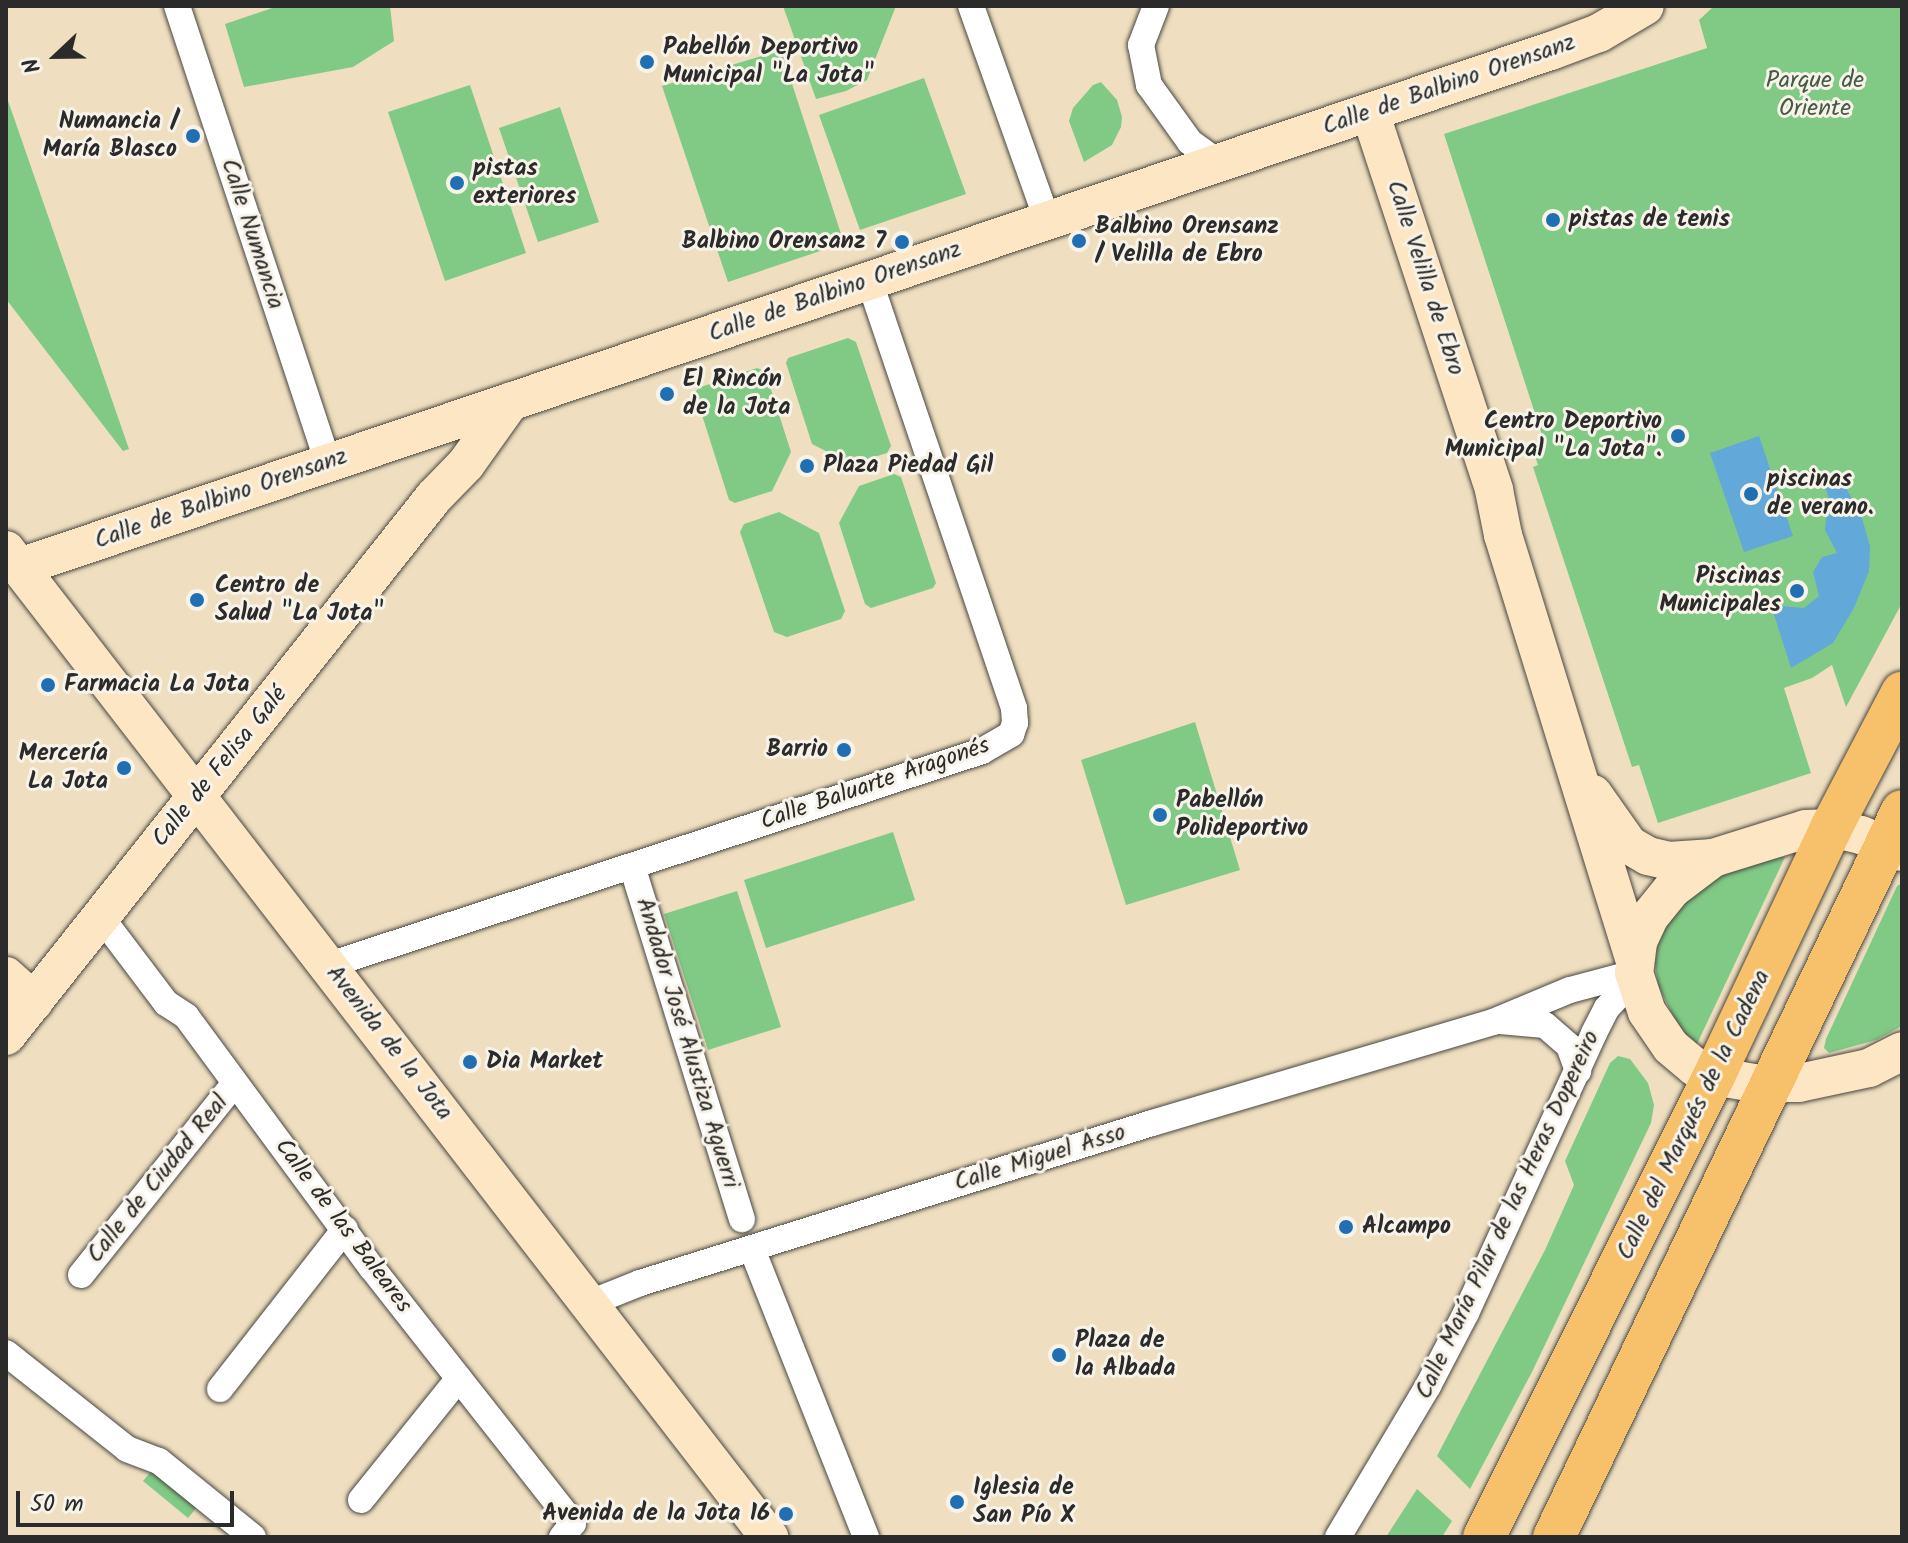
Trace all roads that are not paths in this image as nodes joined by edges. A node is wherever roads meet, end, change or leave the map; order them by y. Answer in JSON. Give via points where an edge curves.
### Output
{"nodes":[{"id":1,"x":177,"y":6,"type":"edge"},
{"id":2,"x":971,"y":6,"type":"edge"},
{"id":3,"x":1156,"y":6,"type":"edge"},
{"id":4,"x":1645,"y":6,"type":"edge"},
{"id":5,"x":1370,"y":112,"type":"junction"},
{"id":6,"x":1218,"y":162,"type":"junction"},
{"id":7,"x":1047,"y":220,"type":"junction"},
{"id":8,"x":869,"y":280,"type":"junction"},
{"id":9,"x":511,"y":401,"type":"junction"},
{"id":10,"x":420,"y":431,"type":"junction"},
{"id":11,"x":328,"y":462,"type":"junction"},
{"id":12,"x":434,"y":497,"type":"junction"},
{"id":13,"x":13,"y":559,"type":"edge"},
{"id":14,"x":1902,"y":693,"type":"edge"},
{"id":15,"x":1577,"y":766,"type":"junction"},
{"id":16,"x":196,"y":797,"type":"junction"},
{"id":17,"x":1831,"y":828,"type":"junction"},
{"id":18,"x":1897,"y":836,"type":"edge"},
{"id":19,"x":1713,"y":858,"type":"junction"},
{"id":20,"x":632,"y":866,"type":"junction"},
{"id":21,"x":101,"y":917,"type":"junction"},
{"id":22,"x":329,"y":965,"type":"junction"},
{"id":23,"x":1634,"y":970,"type":"junction"},
{"id":24,"x":6,"y":976,"type":"edge"},
{"id":25,"x":34,"y":1001,"type":"junction"},
{"id":26,"x":1493,"y":1022,"type":"junction"},
{"id":27,"x":6,"y":1036,"type":"edge"},
{"id":28,"x":1897,"y":1057,"type":"edge"},
{"id":29,"x":1578,"y":1071,"type":"junction"},
{"id":30,"x":1714,"y":1076,"type":"junction"},
{"id":31,"x":235,"y":1083,"type":"junction"},
{"id":32,"x":1772,"y":1084,"type":"junction"},
{"id":33,"x":742,"y":1219,"type":"dead end"},
{"id":34,"x":345,"y":1229,"type":"junction"},
{"id":35,"x":752,"y":1249,"type":"junction"},
{"id":36,"x":81,"y":1275,"type":"dead end"},
{"id":37,"x":590,"y":1303,"type":"junction"},
{"id":38,"x":6,"y":1353,"type":"edge"},
{"id":39,"x":459,"y":1378,"type":"junction"},
{"id":40,"x":220,"y":1389,"type":"dead end"},
{"id":41,"x":361,"y":1500,"type":"dead end"},
{"id":42,"x":253,"y":1537,"type":"edge"},
{"id":43,"x":562,"y":1537,"type":"edge"},
{"id":44,"x":769,"y":1537,"type":"edge"},
{"id":45,"x":866,"y":1537,"type":"edge"},
{"id":46,"x":1338,"y":1537,"type":"edge"},
{"id":47,"x":1484,"y":1537,"type":"edge"},
{"id":48,"x":1554,"y":1537,"type":"edge"}],
"edges":[{"from":1,"to":11,"type":"street","name":"Calle Numancia"},
{"from":2,"to":7,"type":"street"},
{"from":3,"to":6,"type":"street","via":[[1141,45],[1149,85],[1190,142]]},
{"from":4,"to":5,"type":"street","name":"Calle de Balbino Orensanz","via":[[1587,38]]},
{"from":5,"to":6,"type":"street","name":"Calle de Balbino Orensanz"},
{"from":5,"to":15,"type":"street","name":"Calle Velilla de Ebro","via":[[1494,490],[1503,535]]},
{"from":6,"to":7,"type":"street","name":"Calle de Balbino Orensanz"},
{"from":7,"to":8,"type":"street","name":"Calle de Balbino Orensanz"},
{"from":8,"to":9,"type":"street","name":"Calle de Balbino Orensanz"},
{"from":8,"to":20,"type":"street","name":"Calle Baluarte Aragonés","via":[[1009,694],[1015,723],[1011,734],[982,751]]},
{"from":9,"to":10,"type":"street","name":"Calle de Balbino Orensanz"},
{"from":9,"to":12,"type":"street","name":"Calle de Felisa Galé","via":[[466,464]]},
{"from":10,"to":11,"type":"street","name":"Calle de Balbino Orensanz"},
{"from":10,"to":12,"type":"street","via":[[434,469]]},
{"from":11,"to":13,"type":"street","name":"Calle de Balbino Orensanz"},
{"from":12,"to":16,"type":"street","name":"Calle de Felisa Galé"},
{"from":13,"to":16,"type":"street","name":"Avenida de la Jota"},
{"from":14,"to":17,"type":"main road","name":"Calle del Marqués de la Cadena"},
{"from":15,"to":19,"type":"street","name":"Calle Velilla de Ebro","via":[[1629,845],[1659,859]]},
{"from":15,"to":23,"type":"street","name":"Calle Velilla de Ebro"},
{"from":16,"to":21,"type":"street","name":"Calle de Felisa Galé"},
{"from":16,"to":22,"type":"street","name":"Avenida de la Jota"},
{"from":17,"to":18,"type":"street"},
{"from":17,"to":19,"type":"street","via":[[1794,832]]},
{"from":17,"to":30,"type":"main road","name":"Calle del Marqués de la Cadena"},
{"from":18,"to":32,"type":"main road"},
{"from":19,"to":23,"type":"street","via":[[1660,902],[1643,928]]},
{"from":20,"to":22,"type":"street","name":"Calle Baluarte Aragonés"},
{"from":20,"to":33,"type":"street","name":"Andador José Alustiza Aguerri"},
{"from":21,"to":25,"type":"street","name":"Calle de Felisa Galé"},
{"from":21,"to":31,"type":"street","name":"Calle de las Baleares"},
{"from":22,"to":37,"type":"street","name":"Avenida de la Jota"},
{"from":23,"to":26,"type":"street","name":"Calle Miguel Asso"},
{"from":23,"to":29,"type":"street","name":"Calle María Pilar de las Heras Dopereiro","via":[[1607,1008]]},
{"from":23,"to":30,"type":"street","name":"Calle Velilla de Ebro","via":[[1647,1012],[1671,1047]]},
{"from":24,"to":25,"type":"street"},
{"from":25,"to":27,"type":"street","name":"Calle de Felisa Galé"},
{"from":26,"to":29,"type":"street","name":"Calle Miguel Asso","via":[[1545,1025],[1569,1046]]},
{"from":26,"to":35,"type":"street","name":"Calle Miguel Asso"},
{"from":28,"to":32,"type":"street","via":[[1845,1075]]},
{"from":29,"to":46,"type":"street","name":"Calle María Pilar de las Heras Dopereiro","via":[[1454,1337]]},
{"from":30,"to":32,"type":"street"},
{"from":30,"to":47,"type":"main road","name":"Calle del Marqués de la Cadena"},
{"from":31,"to":34,"type":"street","name":"Calle de las Baleares"},
{"from":31,"to":36,"type":"street","name":"Calle de Ciudad Real"},
{"from":32,"to":48,"type":"main road"},
{"from":34,"to":39,"type":"street","name":"Calle de las Baleares"},
{"from":34,"to":40,"type":"street"},
{"from":35,"to":37,"type":"street","name":"Calle Miguel Asso"},
{"from":35,"to":45,"type":"street"},
{"from":37,"to":44,"type":"street","name":"Avenida de la Jota"},
{"from":38,"to":42,"type":"street","via":[[127,1449],[159,1461]]},
{"from":39,"to":41,"type":"street"},
{"from":39,"to":43,"type":"street","name":"Calle de las Baleares","via":[[573,1523]]}]}
